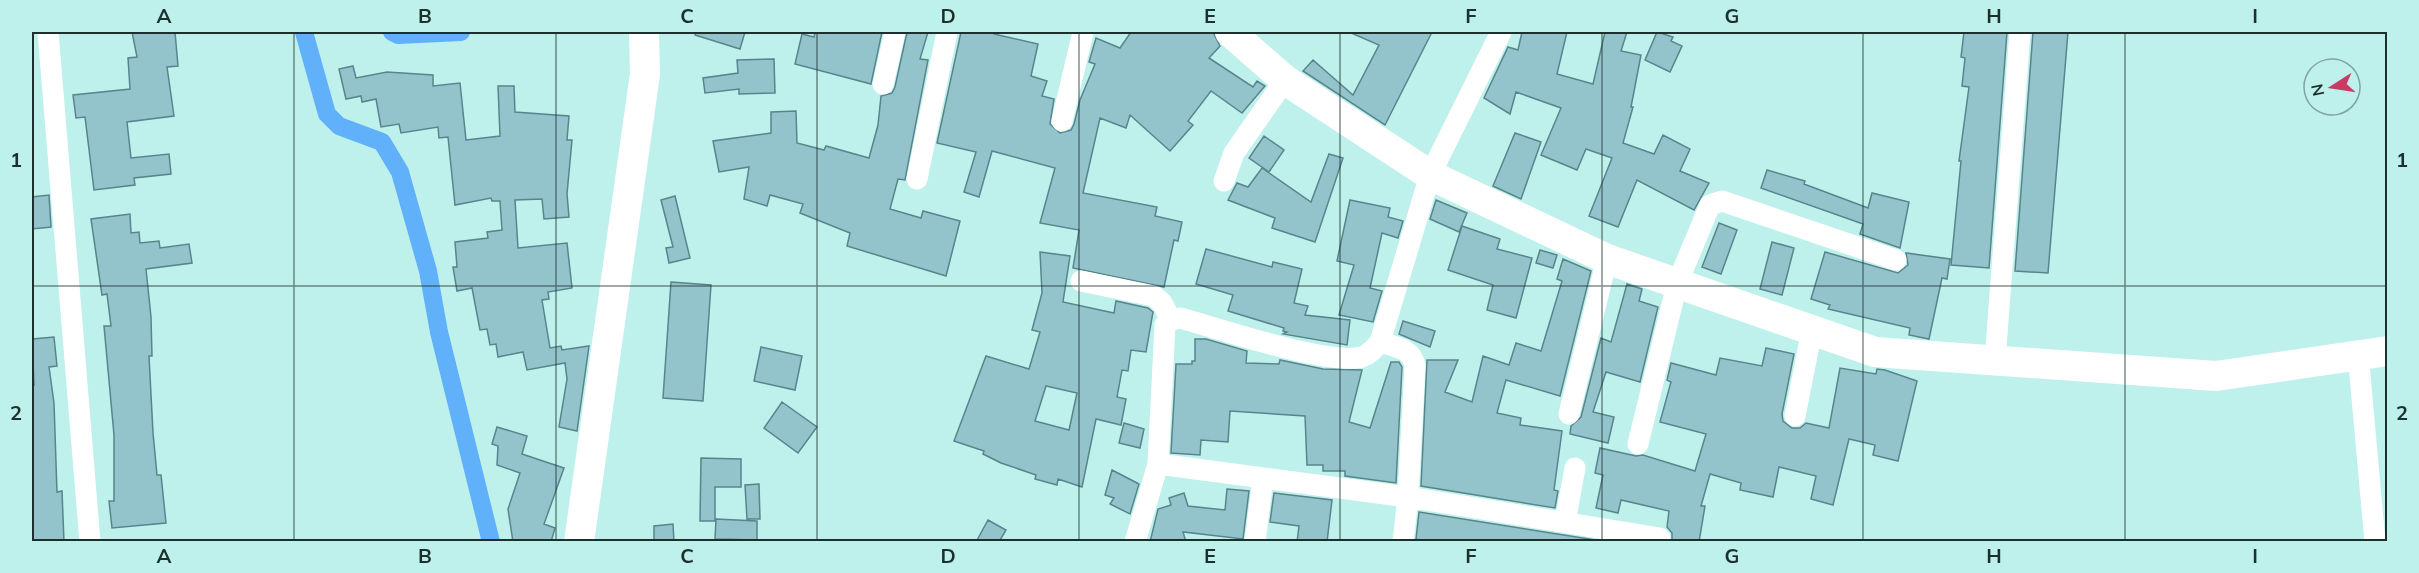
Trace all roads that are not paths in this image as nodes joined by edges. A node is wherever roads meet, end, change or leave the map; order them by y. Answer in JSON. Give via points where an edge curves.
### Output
{"nodes":[{"id":1,"x":48,"y":32,"type":"edge"},
{"id":2,"x":644,"y":32,"type":"edge"},
{"id":3,"x":895,"y":32,"type":"edge"},
{"id":4,"x":947,"y":32,"type":"edge"},
{"id":5,"x":1083,"y":32,"type":"edge"},
{"id":6,"x":1230,"y":32,"type":"edge"},
{"id":7,"x":1501,"y":32,"type":"edge"},
{"id":8,"x":2020,"y":32,"type":"edge"},
{"id":9,"x":1285,"y":80,"type":"junction"},
{"id":10,"x":883,"y":84,"type":"dead end"},
{"id":11,"x":1062,"y":121,"type":"dead end"},
{"id":12,"x":1430,"y":175,"type":"junction"},
{"id":13,"x":917,"y":179,"type":"dead end"},
{"id":14,"x":1224,"y":181,"type":"dead end"},
{"id":15,"x":1607,"y":259,"type":"junction"},
{"id":16,"x":1896,"y":260,"type":"dead end"},
{"id":17,"x":1081,"y":281,"type":"dead end"},
{"id":18,"x":1677,"y":284,"type":"junction"},
{"id":19,"x":1171,"y":320,"type":"junction"},
{"id":20,"x":1812,"y":330,"type":"junction"},
{"id":21,"x":1380,"y":342,"type":"junction"},
{"id":22,"x":2373,"y":352,"type":"edge"},
{"id":23,"x":1995,"y":360,"type":"junction"},
{"id":24,"x":1569,"y":414,"type":"dead end"},
{"id":25,"x":1795,"y":416,"type":"dead end"},
{"id":26,"x":1638,"y":444,"type":"dead end"},
{"id":27,"x":1158,"y":464,"type":"junction"},
{"id":28,"x":1575,"y":468,"type":"dead end"},
{"id":29,"x":1263,"y":478,"type":"junction"},
{"id":30,"x":1408,"y":497,"type":"junction"},
{"id":31,"x":1565,"y":522,"type":"junction"},
{"id":32,"x":1660,"y":538,"type":"dead end"},
{"id":33,"x":90,"y":542,"type":"edge"},
{"id":34,"x":579,"y":542,"type":"edge"},
{"id":35,"x":1136,"y":542,"type":"edge"},
{"id":36,"x":1255,"y":542,"type":"edge"},
{"id":37,"x":1403,"y":542,"type":"edge"},
{"id":38,"x":2374,"y":542,"type":"edge"}],
"edges":[{"from":1,"to":33,"type":"street"},
{"from":2,"to":34,"type":"main road","via":[[645,74]]},
{"from":3,"to":10,"type":"street"},
{"from":4,"to":13,"type":"street"},
{"from":5,"to":11,"type":"street"},
{"from":6,"to":9,"type":"main road"},
{"from":7,"to":12,"type":"street"},
{"from":8,"to":23,"type":"street"},
{"from":9,"to":12,"type":"main road"},
{"from":9,"to":14,"type":"street","via":[[1234,153]]},
{"from":12,"to":15,"type":"main road"},
{"from":12,"to":21,"type":"street"},
{"from":15,"to":18,"type":"main road"},
{"from":15,"to":24,"type":"street"},
{"from":16,"to":18,"type":"street","via":[[1722,201],[1710,204]]},
{"from":17,"to":19,"type":"street","via":[[1154,296]]},
{"from":18,"to":20,"type":"main road"},
{"from":18,"to":26,"type":"street"},
{"from":19,"to":21,"type":"street","via":[[1180,318],[1334,358],[1363,357]]},
{"from":19,"to":27,"type":"street","via":[[1165,325],[1164,335]]},
{"from":20,"to":23,"type":"main road","via":[[1875,352]]},
{"from":20,"to":25,"type":"street"},
{"from":21,"to":30,"type":"street","via":[[1408,351],[1414,357]]},
{"from":22,"to":23,"type":"main road","via":[[2216,376]]},
{"from":22,"to":38,"type":"street"},
{"from":27,"to":29,"type":"street"},
{"from":27,"to":35,"type":"street"},
{"from":28,"to":31,"type":"street"},
{"from":29,"to":30,"type":"street"},
{"from":29,"to":36,"type":"street"},
{"from":30,"to":31,"type":"street"},
{"from":30,"to":37,"type":"street"},
{"from":31,"to":32,"type":"street"}]}
